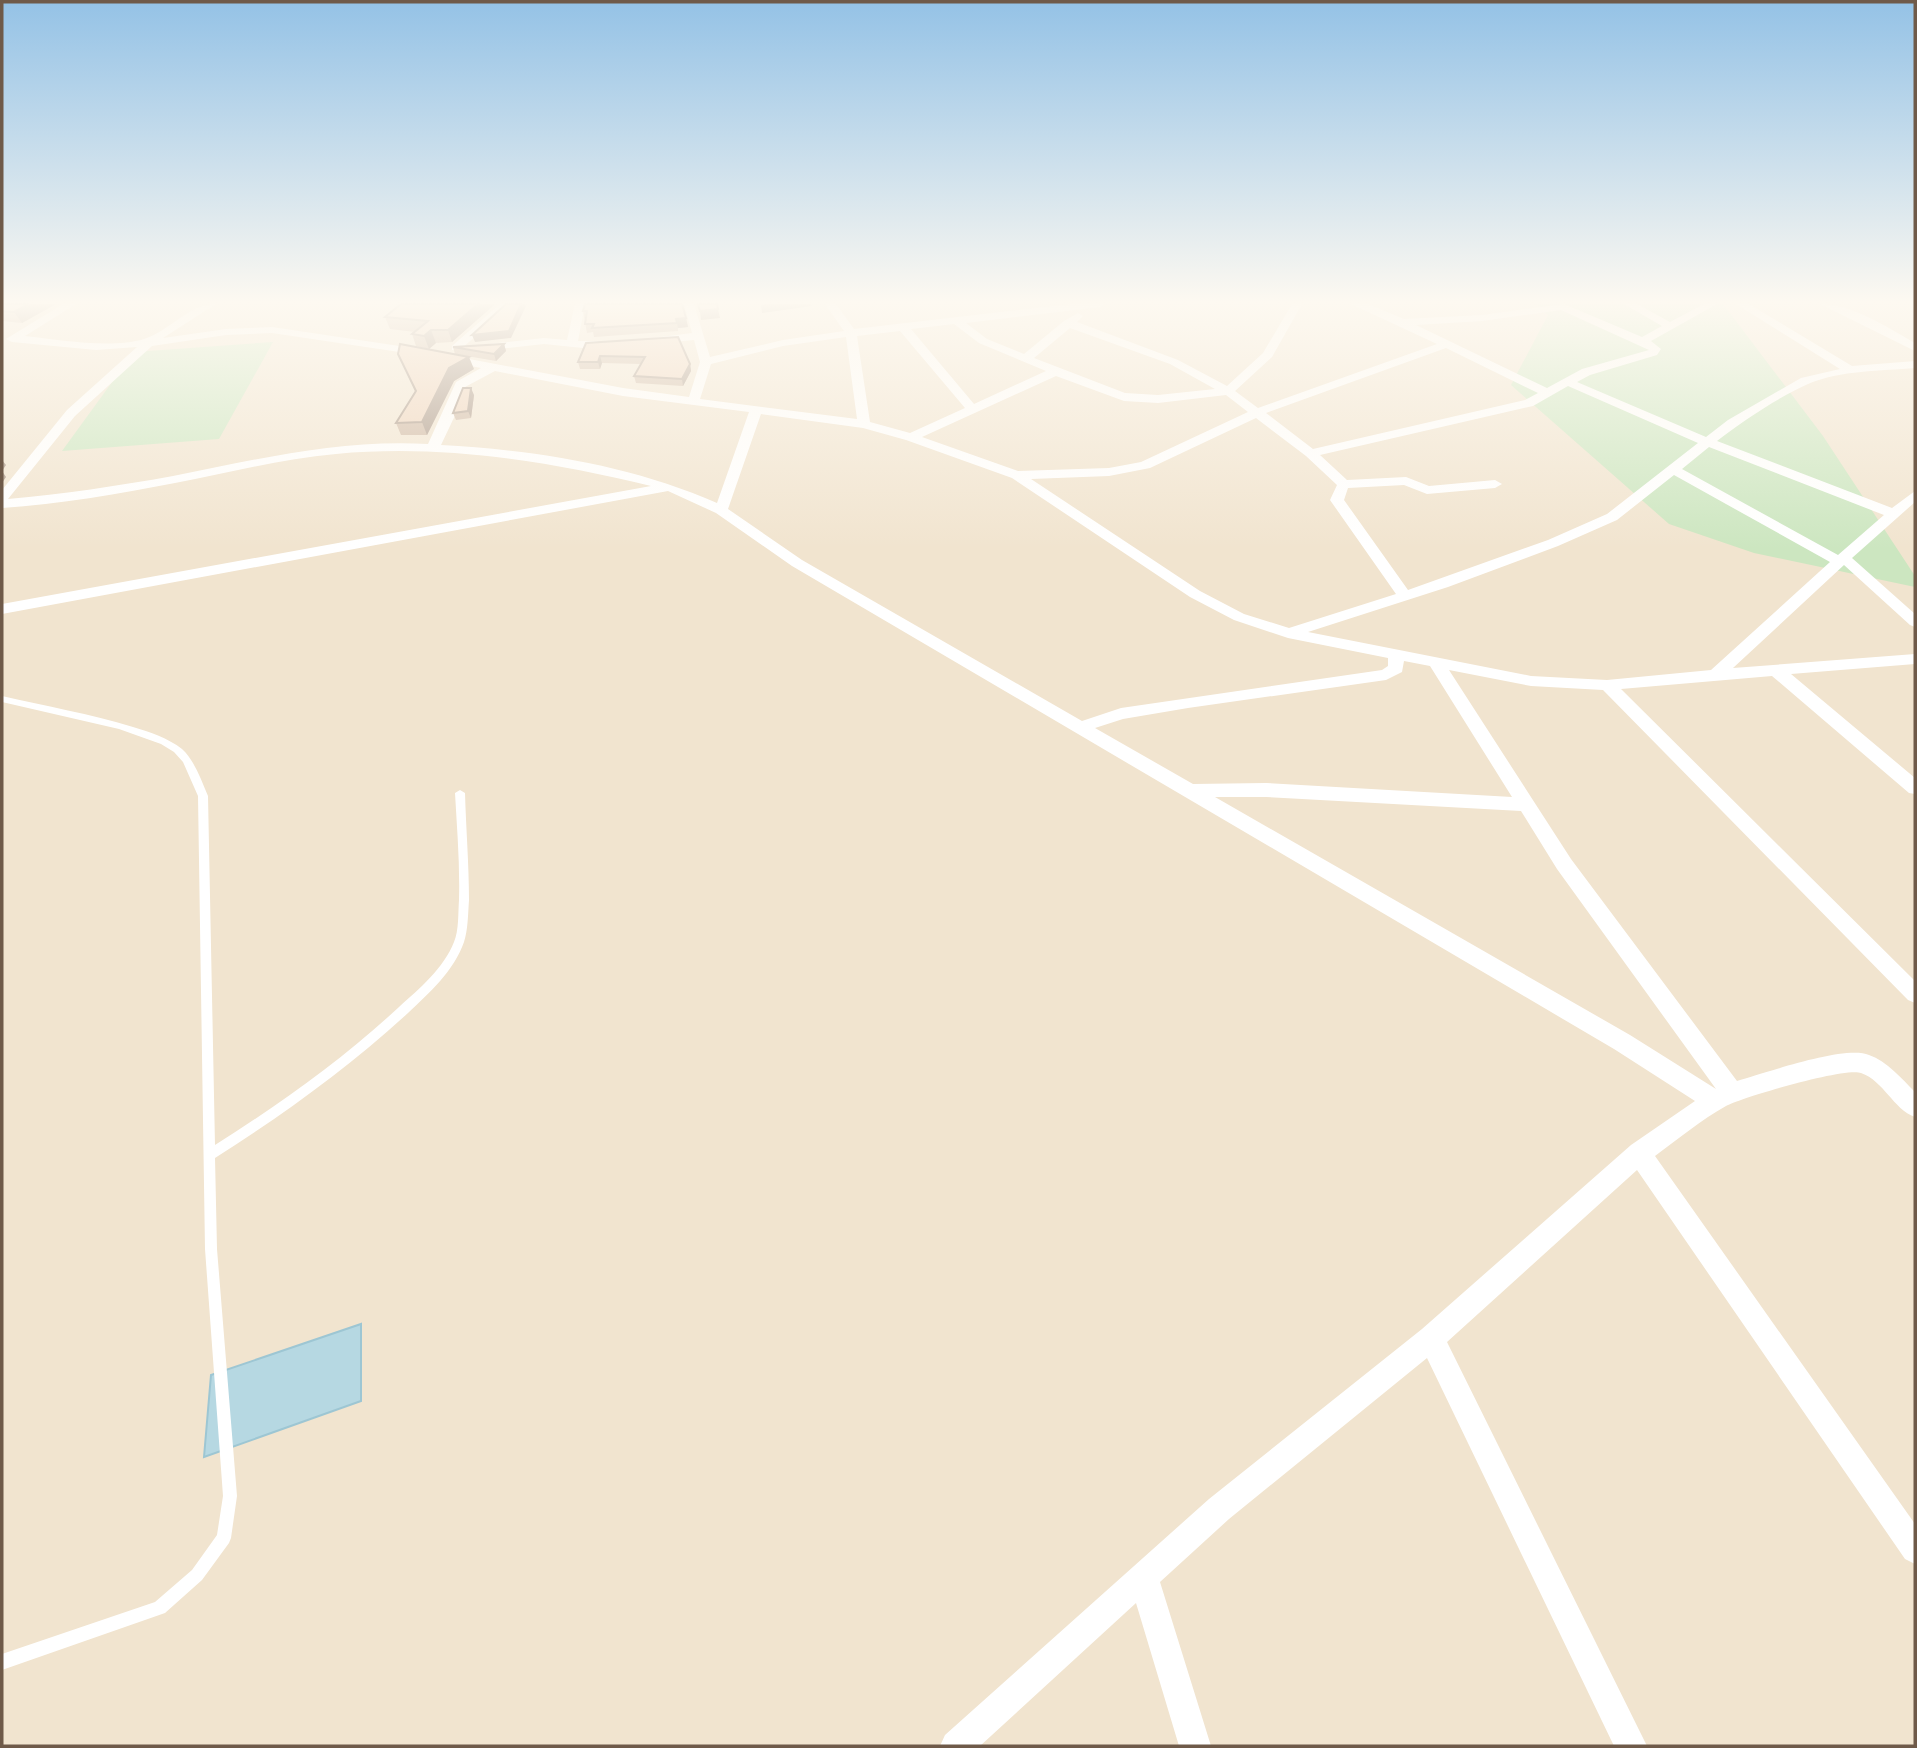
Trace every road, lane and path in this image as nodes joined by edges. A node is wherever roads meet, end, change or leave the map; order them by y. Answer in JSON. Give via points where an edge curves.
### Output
{"nodes":[{"id":1,"x":101,"y":386,"type":"edge"},
{"id":2,"x":460,"y":386,"type":"edge"},
{"id":3,"x":581,"y":386,"type":"edge"},
{"id":4,"x":698,"y":386,"type":"edge"},
{"id":5,"x":860,"y":386,"type":"edge"},
{"id":6,"x":952,"y":386,"type":"edge"},
{"id":7,"x":1025,"y":386,"type":"edge"},
{"id":8,"x":1091,"y":386,"type":"edge"},
{"id":9,"x":1218,"y":386,"type":"edge"},
{"id":10,"x":1234,"y":386,"type":"edge"},
{"id":11,"x":1330,"y":386,"type":"edge"},
{"id":12,"x":1532,"y":386,"type":"edge"},
{"id":13,"x":1559,"y":386,"type":"edge"},
{"id":14,"x":1577,"y":386,"type":"edge"},
{"id":15,"x":1797,"y":386,"type":"edge"},
{"id":16,"x":1228,"y":391,"type":"junction"},
{"id":17,"x":1547,"y":393,"type":"junction"},
{"id":18,"x":693,"y":402,"type":"junction"},
{"id":19,"x":972,"y":409,"type":"junction"},
{"id":20,"x":756,"y":411,"type":"junction"},
{"id":21,"x":1256,"y":412,"type":"junction"},
{"id":22,"x":864,"y":424,"type":"junction"},
{"id":23,"x":911,"y":437,"type":"junction"},
{"id":24,"x":1707,"y":442,"type":"junction"},
{"id":25,"x":432,"y":449,"type":"junction"},
{"id":26,"x":1311,"y":453,"type":"junction"},
{"id":27,"x":1674,"y":470,"type":"junction"},
{"id":28,"x":1017,"y":475,"type":"junction"},
{"id":29,"x":1344,"y":484,"type":"junction"},
{"id":30,"x":1495,"y":484,"type":"dead end"},
{"id":31,"x":669,"y":487,"type":"junction"},
{"id":32,"x":1915,"y":495,"type":"edge"},
{"id":33,"x":2,"y":498,"type":"edge"},
{"id":34,"x":2,"y":504,"type":"edge"},
{"id":35,"x":721,"y":510,"type":"junction"},
{"id":36,"x":1893,"y":513,"type":"junction"},
{"id":37,"x":1843,"y":560,"type":"junction"},
{"id":38,"x":1405,"y":596,"type":"junction"},
{"id":39,"x":2,"y":609,"type":"edge"},
{"id":40,"x":1915,"y":622,"type":"edge"},
{"id":41,"x":1288,"y":633,"type":"junction"},
{"id":42,"x":1396,"y":655,"type":"junction"},
{"id":43,"x":1915,"y":659,"type":"edge"},
{"id":44,"x":1436,"y":663,"type":"junction"},
{"id":45,"x":1777,"y":671,"type":"junction"},
{"id":46,"x":1716,"y":675,"type":"junction"},
{"id":47,"x":1607,"y":685,"type":"junction"},
{"id":48,"x":2,"y":699,"type":"edge"},
{"id":49,"x":1081,"y":727,"type":"junction"},
{"id":50,"x":1915,"y":788,"type":"edge"},
{"id":51,"x":1191,"y":791,"type":"junction"},
{"id":52,"x":460,"y":793,"type":"dead end"},
{"id":53,"x":1527,"y":805,"type":"junction"},
{"id":54,"x":1915,"y":995,"type":"edge"},
{"id":55,"x":1723,"y":1096,"type":"junction"},
{"id":56,"x":1915,"y":1107,"type":"edge"},
{"id":57,"x":1639,"y":1153,"type":"junction"},
{"id":58,"x":209,"y":1155,"type":"junction"},
{"id":59,"x":1431,"y":1338,"type":"junction"},
{"id":60,"x":1915,"y":1549,"type":"edge"},
{"id":61,"x":1144,"y":1579,"type":"junction"},
{"id":62,"x":2,"y":1662,"type":"edge"},
{"id":63,"x":956,"y":1746,"type":"edge"},
{"id":64,"x":1195,"y":1746,"type":"edge"},
{"id":65,"x":1631,"y":1746,"type":"edge"}],
"edges":[{"from":1,"to":33,"type":"street","via":[[71,413]]},
{"from":2,"to":25,"type":"street"},
{"from":3,"to":18,"type":"street"},
{"from":4,"to":18,"type":"street"},
{"from":5,"to":22,"type":"street"},
{"from":6,"to":19,"type":"street"},
{"from":7,"to":19,"type":"street"},
{"from":8,"to":16,"type":"street","via":[[1132,398]]},
{"from":9,"to":16,"type":"street"},
{"from":10,"to":16,"type":"street"},
{"from":11,"to":21,"type":"street"},
{"from":12,"to":17,"type":"street"},
{"from":13,"to":17,"type":"street"},
{"from":14,"to":24,"type":"street"},
{"from":15,"to":24,"type":"street"},
{"from":16,"to":21,"type":"street"},
{"from":17,"to":26,"type":"street","via":[[1529,403]]},
{"from":18,"to":20,"type":"street"},
{"from":19,"to":23,"type":"street"},
{"from":20,"to":22,"type":"street"},
{"from":20,"to":35,"type":"street"},
{"from":21,"to":26,"type":"street"},
{"from":21,"to":28,"type":"street","via":[[1127,470]]},
{"from":22,"to":23,"type":"street"},
{"from":23,"to":28,"type":"street"},
{"from":24,"to":27,"type":"street"},
{"from":24,"to":36,"type":"street"},
{"from":25,"to":31,"type":"street","via":[[551,462]]},
{"from":25,"to":34,"type":"street","via":[[336,450],[100,493]]},
{"from":26,"to":29,"type":"street"},
{"from":27,"to":37,"type":"street"},
{"from":27,"to":38,"type":"street","via":[[1612,517]]},
{"from":28,"to":41,"type":"street","via":[[1195,594],[1239,617]]},
{"from":29,"to":30,"type":"street","via":[[1406,481],[1427,490]]},
{"from":29,"to":38,"type":"street","via":[[1338,500]]},
{"from":31,"to":35,"type":"street"},
{"from":31,"to":39,"type":"street"},
{"from":32,"to":36,"type":"street"},
{"from":35,"to":49,"type":"street","via":[[797,563]]},
{"from":36,"to":37,"type":"street"},
{"from":37,"to":40,"type":"street"},
{"from":37,"to":46,"type":"street"},
{"from":38,"to":41,"type":"street"},
{"from":41,"to":42,"type":"street"},
{"from":42,"to":44,"type":"street"},
{"from":42,"to":49,"type":"street","via":[[1396,668],[1386,676],[1188,702],[1121,714]]},
{"from":43,"to":45,"type":"street"},
{"from":44,"to":47,"type":"street","via":[[1531,681]]},
{"from":44,"to":53,"type":"street"},
{"from":45,"to":46,"type":"street"},
{"from":45,"to":50,"type":"street"},
{"from":46,"to":47,"type":"street"},
{"from":47,"to":54,"type":"street"},
{"from":48,"to":58,"type":"lane","via":[[147,734],[176,748],[190,764],[203,796]]},
{"from":49,"to":51,"type":"street"},
{"from":51,"to":53,"type":"street","via":[[1266,790]]},
{"from":51,"to":55,"type":"street"},
{"from":52,"to":58,"type":"lane","via":[[463,917],[459,944],[444,970],[419,997],[282,1108]]},
{"from":53,"to":55,"type":"street"},
{"from":55,"to":56,"type":"street","via":[[1840,1063],[1865,1063]]},
{"from":55,"to":57,"type":"street"},
{"from":57,"to":59,"type":"street"},
{"from":57,"to":60,"type":"street"},
{"from":58,"to":62,"type":"lane","via":[[211,1249],[230,1496],[224,1538],[197,1574],[160,1608]]},
{"from":59,"to":61,"type":"street","via":[[1219,1509]]},
{"from":59,"to":65,"type":"street"},
{"from":61,"to":63,"type":"street"},
{"from":61,"to":64,"type":"street"}]}
